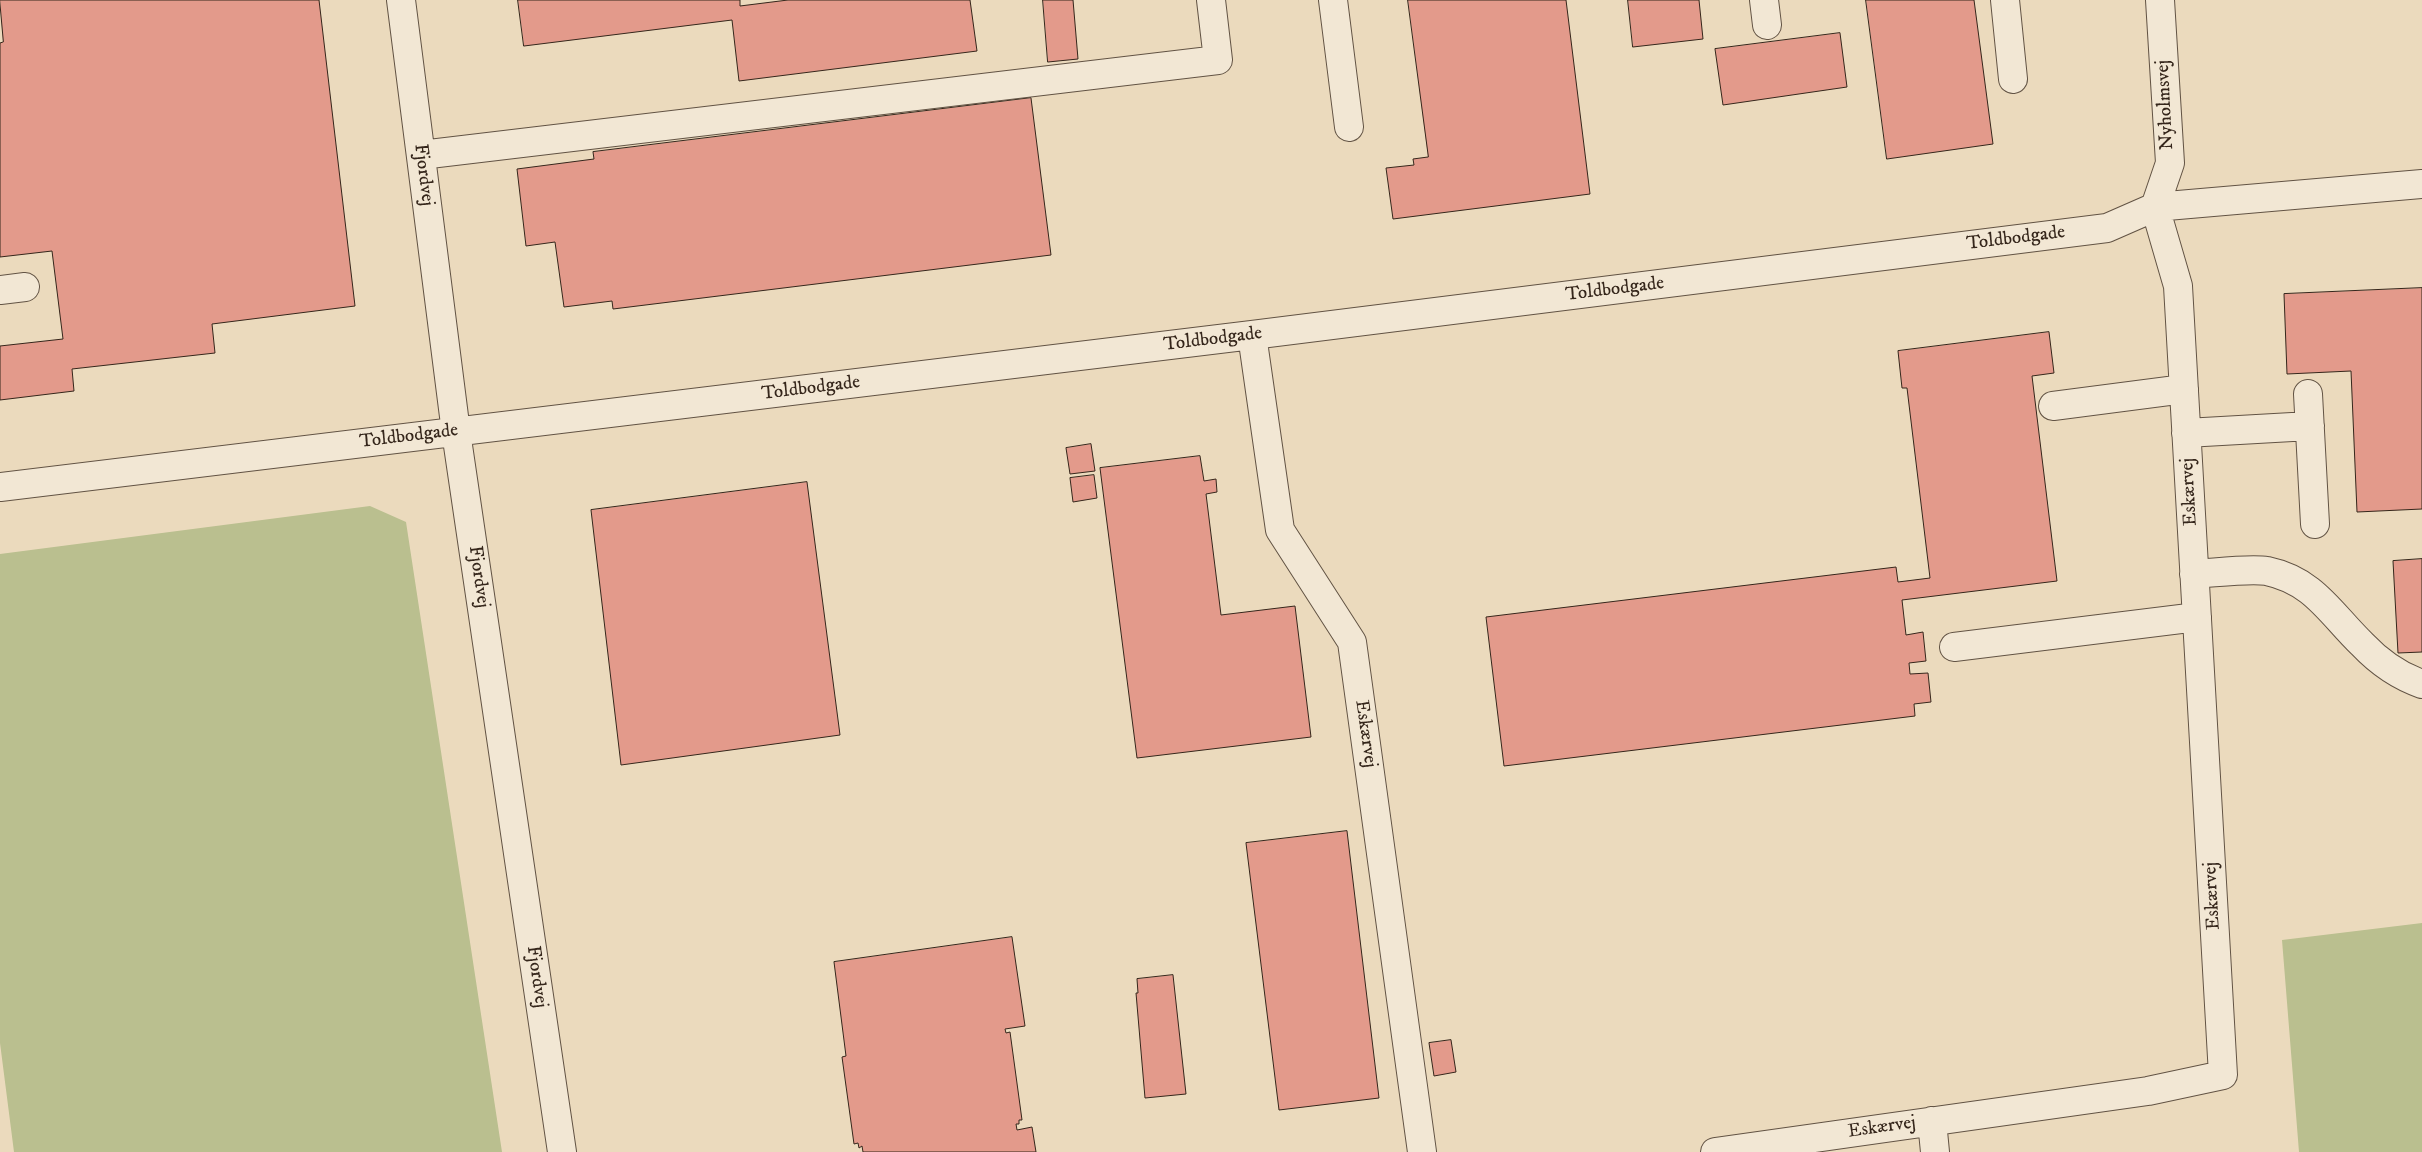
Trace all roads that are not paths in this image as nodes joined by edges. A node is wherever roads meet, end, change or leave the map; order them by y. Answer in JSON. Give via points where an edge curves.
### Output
{"nodes":[{"id":1,"x":401,"y":0,"type":"edge"},
{"id":2,"x":1211,"y":0,"type":"edge"},
{"id":3,"x":1333,"y":0,"type":"edge"},
{"id":4,"x":2005,"y":0,"type":"edge"},
{"id":5,"x":2160,"y":0,"type":"edge"},
{"id":6,"x":2013,"y":79,"type":"dead end"},
{"id":7,"x":1348,"y":127,"type":"dead end"},
{"id":8,"x":421,"y":156,"type":"junction"},
{"id":9,"x":2422,"y":184,"type":"edge"},
{"id":10,"x":2155,"y":207,"type":"junction"},
{"id":11,"x":1252,"y":335,"type":"junction"},
{"id":12,"x":2184,"y":389,"type":"junction"},
{"id":13,"x":2308,"y":394,"type":"dead end"},
{"id":14,"x":2053,"y":406,"type":"dead end"},
{"id":15,"x":2310,"y":426,"type":"junction"},
{"id":16,"x":456,"y":432,"type":"junction"},
{"id":17,"x":2186,"y":433,"type":"junction"},
{"id":18,"x":0,"y":487,"type":"edge"},
{"id":19,"x":2315,"y":524,"type":"dead end"},
{"id":20,"x":2194,"y":574,"type":"junction"},
{"id":21,"x":2197,"y":617,"type":"junction"},
{"id":22,"x":1954,"y":647,"type":"dead end"},
{"id":23,"x":2422,"y":684,"type":"edge"},
{"id":24,"x":1932,"y":1121,"type":"junction"},
{"id":25,"x":1808,"y":1145,"type":"edge"},
{"id":26,"x":562,"y":1152,"type":"edge"},
{"id":27,"x":1422,"y":1152,"type":"edge"},
{"id":28,"x":1715,"y":1152,"type":"edge"},
{"id":29,"x":1935,"y":1152,"type":"edge"}],
"edges":[{"from":1,"to":8,"type":"street","name":"Fjordvej"},
{"from":2,"to":8,"type":"street","via":[[1218,60]]},
{"from":3,"to":7,"type":"street"},
{"from":4,"to":6,"type":"street"},
{"from":5,"to":10,"type":"street","name":"Nyholmsvej","via":[[2170,163]]},
{"from":8,"to":16,"type":"street","name":"Fjordvej"},
{"from":9,"to":10,"type":"street","name":"Toldbodgade"},
{"from":10,"to":11,"type":"street","name":"Toldbodgade","via":[[2107,228]]},
{"from":10,"to":12,"type":"street","name":"Eskærvej","via":[[2178,286]]},
{"from":11,"to":16,"type":"street","name":"Toldbodgade"},
{"from":11,"to":27,"type":"street","name":"Eskærvej","via":[[1280,530],[1352,642]]},
{"from":12,"to":14,"type":"street"},
{"from":12,"to":17,"type":"street","name":"Eskærvej"},
{"from":13,"to":15,"type":"street"},
{"from":15,"to":17,"type":"street"},
{"from":15,"to":19,"type":"street"},
{"from":16,"to":18,"type":"street","name":"Toldbodgade"},
{"from":16,"to":26,"type":"street","name":"Fjordvej"},
{"from":17,"to":20,"type":"street","name":"Eskærvej"},
{"from":20,"to":21,"type":"street","name":"Eskærvej"},
{"from":20,"to":23,"type":"street","via":[[2264,571],[2290,578],[2314,592],[2383,664]]},
{"from":21,"to":22,"type":"street"},
{"from":21,"to":24,"type":"street","name":"Eskærvej","via":[[2223,1076],[2148,1091]]},
{"from":24,"to":25,"type":"street","name":"Eskærvej"},
{"from":24,"to":29,"type":"street"},
{"from":25,"to":28,"type":"street","name":"Eskærvej"}]}
